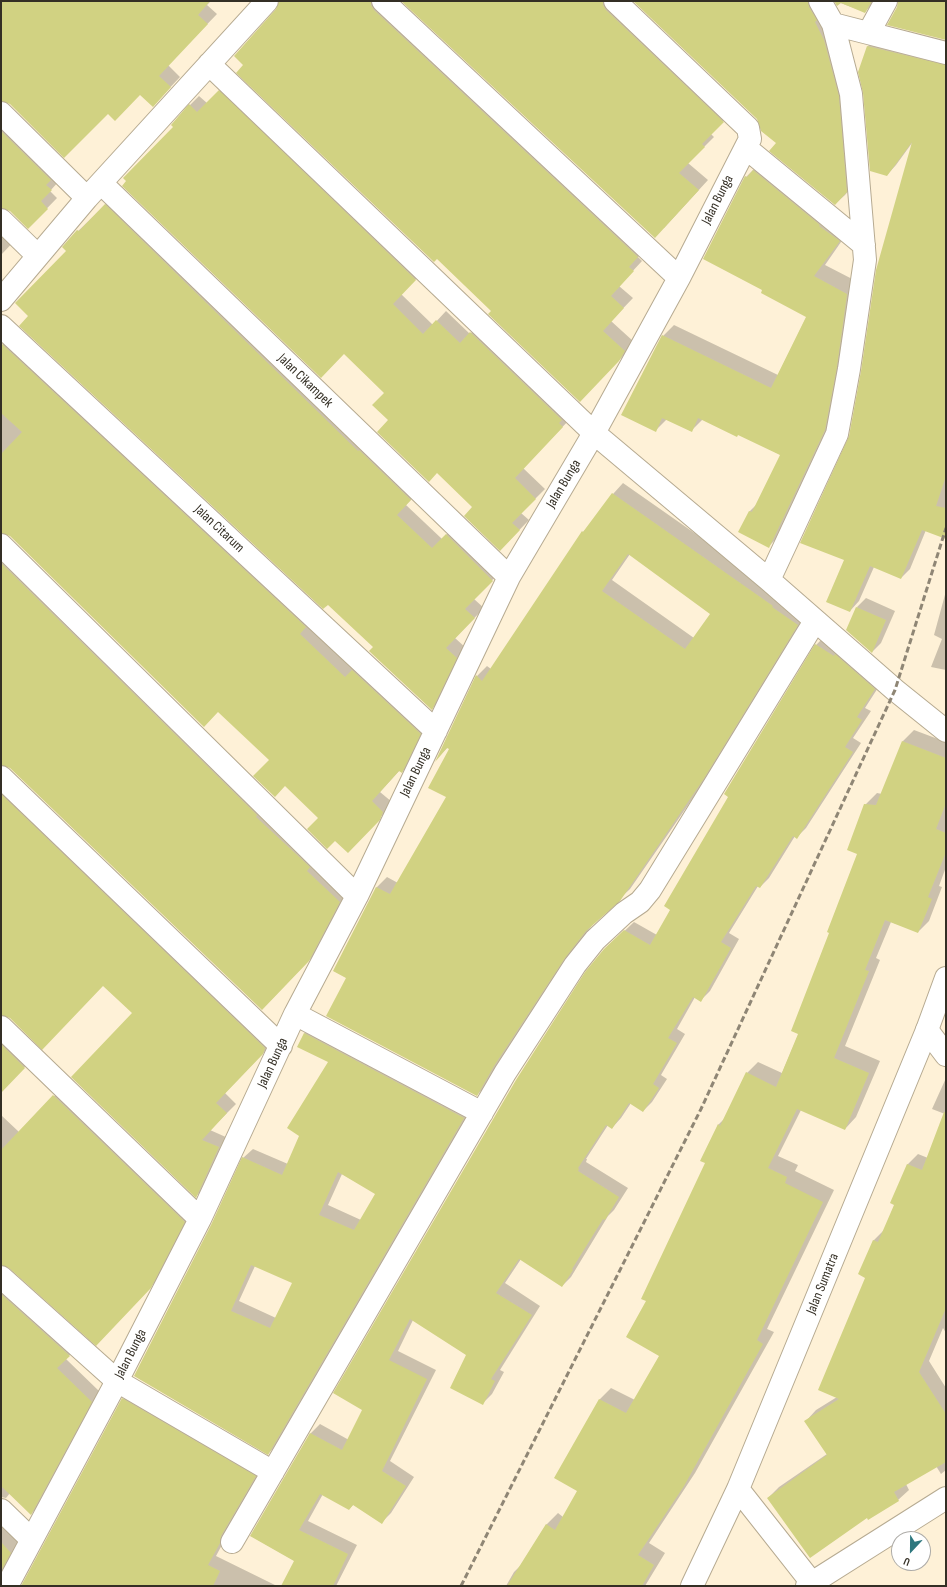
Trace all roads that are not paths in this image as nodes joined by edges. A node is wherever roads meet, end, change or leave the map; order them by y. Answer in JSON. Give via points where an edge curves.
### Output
{"nodes":[{"id":1,"x":267,"y":1,"type":"edge"},
{"id":2,"x":383,"y":1,"type":"edge"},
{"id":3,"x":615,"y":1,"type":"edge"},
{"id":4,"x":820,"y":1,"type":"edge"},
{"id":5,"x":886,"y":1,"type":"edge"},
{"id":6,"x":833,"y":24,"type":"junction"},
{"id":7,"x":869,"y":32,"type":"junction"},
{"id":8,"x":946,"y":53,"type":"edge"},
{"id":9,"x":209,"y":64,"type":"junction"},
{"id":10,"x":1,"y":113,"type":"edge"},
{"id":11,"x":746,"y":148,"type":"junction"},
{"id":12,"x":95,"y":191,"type":"junction"},
{"id":13,"x":1,"y":220,"type":"edge"},
{"id":14,"x":864,"y":245,"type":"junction"},
{"id":15,"x":38,"y":256,"type":"junction"},
{"id":16,"x":679,"y":278,"type":"junction"},
{"id":17,"x":1,"y":300,"type":"edge"},
{"id":18,"x":1,"y":326,"type":"edge"},
{"id":19,"x":594,"y":433,"type":"junction"},
{"id":20,"x":1,"y":545,"type":"edge"},
{"id":21,"x":509,"y":577,"type":"junction"},
{"id":22,"x":769,"y":580,"type":"junction"},
{"id":23,"x":815,"y":621,"type":"junction"},
{"id":24,"x":436,"y":731,"type":"junction"},
{"id":25,"x":946,"y":731,"type":"edge"},
{"id":26,"x":1,"y":777,"type":"edge"},
{"id":27,"x":357,"y":896,"type":"junction"},
{"id":28,"x":945,"y":983,"type":"edge"},
{"id":29,"x":295,"y":1014,"type":"junction"},
{"id":30,"x":1,"y":1027,"type":"edge"},
{"id":31,"x":927,"y":1030,"type":"junction"},
{"id":32,"x":281,"y":1046,"type":"junction"},
{"id":33,"x":946,"y":1055,"type":"edge"},
{"id":34,"x":482,"y":1113,"type":"junction"},
{"id":35,"x":200,"y":1219,"type":"junction"},
{"id":36,"x":1,"y":1277,"type":"edge"},
{"id":37,"x":117,"y":1381,"type":"junction"},
{"id":38,"x":273,"y":1472,"type":"junction"},
{"id":39,"x":738,"y":1489,"type":"junction"},
{"id":40,"x":946,"y":1498,"type":"edge"},
{"id":41,"x":1,"y":1510,"type":"edge"},
{"id":42,"x":31,"y":1539,"type":"junction"},
{"id":43,"x":232,"y":1542,"type":"dead end"},
{"id":44,"x":809,"y":1584,"type":"edge"},
{"id":45,"x":7,"y":1586,"type":"edge"},
{"id":46,"x":692,"y":1586,"type":"edge"}],
"edges":[{"from":1,"to":9,"type":"main road"},
{"from":2,"to":16,"type":"main road"},
{"from":3,"to":11,"type":"main road","name":"Jalan Bunga","via":[[748,128],[750,139]]},
{"from":4,"to":6,"type":"main road"},
{"from":5,"to":7,"type":"main road"},
{"from":6,"to":7,"type":"main road"},
{"from":6,"to":14,"type":"main road","via":[[851,94]]},
{"from":7,"to":8,"type":"main road"},
{"from":9,"to":12,"type":"main road"},
{"from":9,"to":19,"type":"main road"},
{"from":10,"to":12,"type":"main road","name":"Jalan Cikampek"},
{"from":11,"to":14,"type":"main road"},
{"from":11,"to":16,"type":"main road","name":"Jalan Bunga"},
{"from":12,"to":15,"type":"main road"},
{"from":12,"to":21,"type":"main road","name":"Jalan Cikampek"},
{"from":13,"to":15,"type":"main road"},
{"from":14,"to":22,"type":"main road","via":[[865,260],[837,434]]},
{"from":15,"to":17,"type":"main road"},
{"from":16,"to":19,"type":"main road","name":"Jalan Bunga"},
{"from":18,"to":24,"type":"main road","name":"Jalan Citarum"},
{"from":19,"to":21,"type":"main road","name":"Jalan Bunga"},
{"from":19,"to":22,"type":"main road"},
{"from":20,"to":27,"type":"main road"},
{"from":21,"to":24,"type":"main road","name":"Jalan Bunga"},
{"from":22,"to":23,"type":"main road"},
{"from":23,"to":25,"type":"main road"},
{"from":23,"to":34,"type":"main road","via":[[650,890],[640,902],[595,940],[575,965]]},
{"from":24,"to":27,"type":"main road","name":"Jalan Bunga"},
{"from":26,"to":32,"type":"main road"},
{"from":27,"to":29,"type":"main road","name":"Jalan Bunga"},
{"from":28,"to":31,"type":"main road","name":"Jalan Sumatra"},
{"from":29,"to":32,"type":"main road","name":"Jalan Bunga"},
{"from":29,"to":34,"type":"main road"},
{"from":30,"to":35,"type":"main road"},
{"from":31,"to":33,"type":"main road"},
{"from":31,"to":39,"type":"main road","name":"Jalan Sumatra"},
{"from":32,"to":35,"type":"main road","name":"Jalan Bunga"},
{"from":34,"to":38,"type":"main road"},
{"from":35,"to":37,"type":"main road","name":"Jalan Bunga"},
{"from":36,"to":37,"type":"main road"},
{"from":37,"to":38,"type":"main road"},
{"from":37,"to":42,"type":"main road","name":"Jalan Bunga"},
{"from":38,"to":43,"type":"main road"},
{"from":39,"to":44,"type":"main road"},
{"from":39,"to":46,"type":"main road","name":"Jalan Sumatra"},
{"from":40,"to":44,"type":"main road"},
{"from":41,"to":42,"type":"main road"},
{"from":42,"to":45,"type":"main road","name":"Jalan Bunga"}]}
